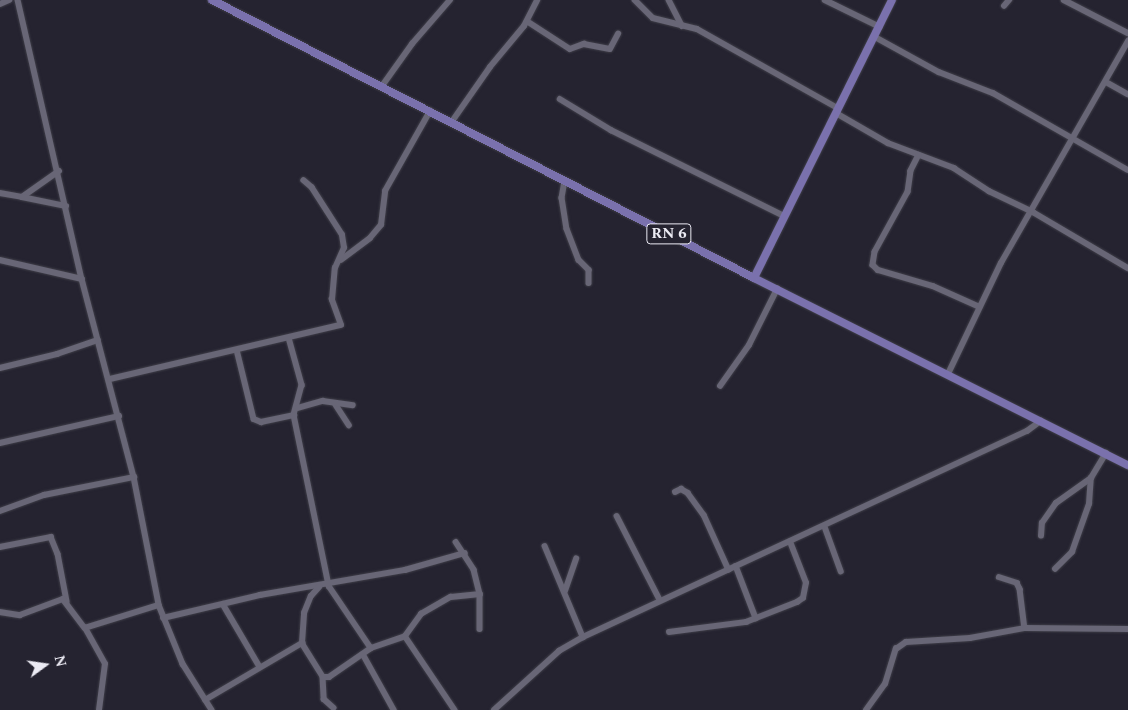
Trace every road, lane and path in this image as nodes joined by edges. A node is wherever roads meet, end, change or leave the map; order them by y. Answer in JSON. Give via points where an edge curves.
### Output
{"nodes":[{"id":1,"x":9,"y":0,"type":"edge"},
{"id":2,"x":18,"y":0,"type":"edge"},
{"id":3,"x":212,"y":0,"type":"edge"},
{"id":4,"x":450,"y":0,"type":"edge"},
{"id":5,"x":537,"y":0,"type":"edge"},
{"id":6,"x":635,"y":0,"type":"edge"},
{"id":7,"x":668,"y":0,"type":"edge"},
{"id":8,"x":825,"y":0,"type":"edge"},
{"id":9,"x":892,"y":0,"type":"edge"},
{"id":10,"x":1009,"y":0,"type":"edge"},
{"id":11,"x":1064,"y":0,"type":"edge"},
{"id":12,"x":224,"y":3,"type":"edge"},
{"id":13,"x":0,"y":4,"type":"edge"},
{"id":14,"x":1004,"y":6,"type":"dead end"},
{"id":15,"x":527,"y":21,"type":"junction"},
{"id":16,"x":682,"y":26,"type":"junction"},
{"id":17,"x":880,"y":27,"type":"junction"},
{"id":18,"x":1128,"y":32,"type":"edge"},
{"id":19,"x":618,"y":34,"type":"dead end"},
{"id":20,"x":874,"y":37,"type":"junction"},
{"id":21,"x":1128,"y":41,"type":"edge"},
{"id":22,"x":1106,"y":82,"type":"junction"},
{"id":23,"x":382,"y":86,"type":"junction"},
{"id":24,"x":1128,"y":94,"type":"edge"},
{"id":25,"x":560,"y":99,"type":"dead end"},
{"id":26,"x":837,"y":110,"type":"junction"},
{"id":27,"x":430,"y":111,"type":"junction"},
{"id":28,"x":451,"y":123,"type":"junction"},
{"id":29,"x":1072,"y":140,"type":"junction"},
{"id":30,"x":919,"y":155,"type":"junction"},
{"id":31,"x":1128,"y":170,"type":"edge"},
{"id":32,"x":59,"y":171,"type":"junction"},
{"id":33,"x":304,"y":181,"type":"dead end"},
{"id":34,"x":565,"y":181,"type":"junction"},
{"id":35,"x":0,"y":194,"type":"edge"},
{"id":36,"x":22,"y":197,"type":"junction"},
{"id":37,"x":66,"y":206,"type":"junction"},
{"id":38,"x":1033,"y":212,"type":"junction"},
{"id":39,"x":784,"y":216,"type":"junction"},
{"id":40,"x":0,"y":260,"type":"edge"},
{"id":41,"x":336,"y":264,"type":"junction"},
{"id":42,"x":1128,"y":268,"type":"edge"},
{"id":43,"x":82,"y":278,"type":"junction"},
{"id":44,"x":754,"y":278,"type":"junction"},
{"id":45,"x":590,"y":283,"type":"dead end"},
{"id":46,"x":778,"y":289,"type":"junction"},
{"id":47,"x":980,"y":307,"type":"junction"},
{"id":48,"x":289,"y":338,"type":"junction"},
{"id":49,"x":98,"y":340,"type":"junction"},
{"id":50,"x":238,"y":350,"type":"junction"},
{"id":51,"x":0,"y":368,"type":"edge"},
{"id":52,"x":948,"y":374,"type":"junction"},
{"id":53,"x":110,"y":379,"type":"junction"},
{"id":54,"x":720,"y":386,"type":"dead end"},
{"id":55,"x":336,"y":405,"type":"junction"},
{"id":56,"x":353,"y":405,"type":"dead end"},
{"id":57,"x":298,"y":408,"type":"junction"},
{"id":58,"x":294,"y":415,"type":"junction"},
{"id":59,"x":119,"y":416,"type":"junction"},
{"id":60,"x":1041,"y":421,"type":"junction"},
{"id":61,"x":349,"y":425,"type":"dead end"},
{"id":62,"x":0,"y":443,"type":"edge"},
{"id":63,"x":1106,"y":453,"type":"junction"},
{"id":64,"x":1128,"y":465,"type":"edge"},
{"id":65,"x":134,"y":477,"type":"junction"},
{"id":66,"x":1091,"y":478,"type":"junction"},
{"id":67,"x":675,"y":492,"type":"dead end"},
{"id":68,"x":0,"y":511,"type":"edge"},
{"id":69,"x":616,"y":516,"type":"dead end"},
{"id":70,"x":825,"y":527,"type":"junction"},
{"id":71,"x":1041,"y":536,"type":"dead end"},
{"id":72,"x":456,"y":542,"type":"dead end"},
{"id":73,"x":790,"y":542,"type":"junction"},
{"id":74,"x":545,"y":546,"type":"dead end"},
{"id":75,"x":0,"y":547,"type":"edge"},
{"id":76,"x":465,"y":553,"type":"junction"},
{"id":77,"x":576,"y":559,"type":"dead end"},
{"id":78,"x":736,"y":566,"type":"junction"},
{"id":79,"x":1055,"y":569,"type":"dead end"},
{"id":80,"x":729,"y":570,"type":"junction"},
{"id":81,"x":842,"y":571,"type":"dead end"},
{"id":82,"x":999,"y":577,"type":"dead end"},
{"id":83,"x":329,"y":586,"type":"junction"},
{"id":84,"x":319,"y":587,"type":"junction"},
{"id":85,"x":565,"y":591,"type":"junction"},
{"id":86,"x":480,"y":594,"type":"junction"},
{"id":87,"x":660,"y":600,"type":"junction"},
{"id":88,"x":67,"y":601,"type":"junction"},
{"id":89,"x":223,"y":604,"type":"junction"},
{"id":90,"x":159,"y":605,"type":"junction"},
{"id":91,"x":0,"y":612,"type":"edge"},
{"id":92,"x":163,"y":618,"type":"junction"},
{"id":93,"x":756,"y":618,"type":"junction"},
{"id":94,"x":85,"y":628,"type":"junction"},
{"id":95,"x":480,"y":628,"type":"dead end"},
{"id":96,"x":1025,"y":628,"type":"junction"},
{"id":97,"x":1128,"y":630,"type":"edge"},
{"id":98,"x":669,"y":632,"type":"dead end"},
{"id":99,"x":405,"y":636,"type":"junction"},
{"id":100,"x":583,"y":637,"type":"junction"},
{"id":101,"x":302,"y":642,"type":"junction"},
{"id":102,"x":371,"y":648,"type":"junction"},
{"id":103,"x":363,"y":654,"type":"junction"},
{"id":104,"x":260,"y":667,"type":"junction"},
{"id":105,"x":323,"y":677,"type":"junction"},
{"id":106,"x":205,"y":700,"type":"junction"},
{"id":107,"x":334,"y":708,"type":"dead end"},
{"id":108,"x":99,"y":710,"type":"edge"},
{"id":109,"x":212,"y":710,"type":"edge"},
{"id":110,"x":394,"y":710,"type":"edge"},
{"id":111,"x":455,"y":710,"type":"edge"},
{"id":112,"x":494,"y":710,"type":"edge"},
{"id":113,"x":866,"y":710,"type":"edge"}],
"edges":[{"from":1,"to":13,"type":"street"},
{"from":2,"to":32,"type":"street"},
{"from":3,"to":12,"type":"main road","number":"RN 6"},
{"from":4,"to":23,"type":"street","via":[[412,44]]},
{"from":5,"to":15,"type":"street"},
{"from":6,"to":16,"type":"street","via":[[653,18]]},
{"from":7,"to":16,"type":"street"},
{"from":8,"to":17,"type":"street"},
{"from":9,"to":17,"type":"main road"},
{"from":10,"to":14,"type":"street"},
{"from":11,"to":18,"type":"street"},
{"from":12,"to":23,"type":"main road","number":"RN 6"},
{"from":15,"to":19,"type":"street","via":[[570,49],[584,44],[610,49]]},
{"from":15,"to":28,"type":"street"},
{"from":16,"to":26,"type":"street","via":[[697,30]]},
{"from":17,"to":20,"type":"main road"},
{"from":20,"to":26,"type":"main road"},
{"from":20,"to":29,"type":"street","via":[[939,72],[993,93]]},
{"from":21,"to":22,"type":"street"},
{"from":22,"to":24,"type":"street"},
{"from":22,"to":29,"type":"street"},
{"from":23,"to":27,"type":"main road","number":"RN 6"},
{"from":25,"to":39,"type":"street","via":[[611,130]]},
{"from":26,"to":30,"type":"street","via":[[888,144]]},
{"from":26,"to":39,"type":"main road"},
{"from":27,"to":28,"type":"main road","number":"RN 6"},
{"from":27,"to":41,"type":"street","via":[[385,191],[381,224],[370,238]]},
{"from":28,"to":34,"type":"main road","number":"RN 6"},
{"from":29,"to":31,"type":"street"},
{"from":29,"to":38,"type":"street"},
{"from":30,"to":38,"type":"street","via":[[954,168],[988,191]]},
{"from":30,"to":47,"type":"street","via":[[911,171],[908,192],[875,252],[873,265],[878,270],[932,286]]},
{"from":32,"to":36,"type":"street"},
{"from":32,"to":37,"type":"street"},
{"from":33,"to":41,"type":"street","via":[[340,229],[344,248]]},
{"from":34,"to":44,"type":"main road","number":"RN 6"},
{"from":34,"to":45,"type":"street","via":[[562,198],[567,229],[579,260],[589,270]]},
{"from":35,"to":36,"type":"street"},
{"from":36,"to":37,"type":"street"},
{"from":37,"to":43,"type":"street"},
{"from":38,"to":42,"type":"street"},
{"from":38,"to":47,"type":"street","via":[[1001,263]]},
{"from":39,"to":44,"type":"main road"},
{"from":40,"to":43,"type":"street"},
{"from":41,"to":48,"type":"street","via":[[332,300],[341,325]]},
{"from":43,"to":49,"type":"street"},
{"from":44,"to":46,"type":"main road","number":"RN 6"},
{"from":46,"to":52,"type":"main road","number":"RN 6"},
{"from":46,"to":54,"type":"street","via":[[749,345]]},
{"from":47,"to":52,"type":"street"},
{"from":48,"to":50,"type":"street"},
{"from":48,"to":57,"type":"street","via":[[302,385]]},
{"from":49,"to":51,"type":"street"},
{"from":49,"to":53,"type":"street"},
{"from":50,"to":53,"type":"street"},
{"from":50,"to":58,"type":"street","via":[[254,419],[261,422]]},
{"from":52,"to":60,"type":"main road","number":"RN 6"},
{"from":53,"to":59,"type":"street"},
{"from":55,"to":56,"type":"street"},
{"from":55,"to":57,"type":"street","via":[[323,401]]},
{"from":55,"to":61,"type":"street"},
{"from":57,"to":58,"type":"street"},
{"from":58,"to":83,"type":"street"},
{"from":59,"to":62,"type":"street"},
{"from":59,"to":65,"type":"street"},
{"from":60,"to":63,"type":"main road","number":"RN 6"},
{"from":60,"to":70,"type":"street","via":[[1027,432]]},
{"from":63,"to":64,"type":"main road","number":"RN 6"},
{"from":63,"to":66,"type":"street"},
{"from":65,"to":68,"type":"street","via":[[44,495]]},
{"from":65,"to":90,"type":"street"},
{"from":66,"to":71,"type":"street","via":[[1056,503],[1042,524]]},
{"from":66,"to":79,"type":"street","via":[[1089,504],[1072,552]]},
{"from":67,"to":80,"type":"street","via":[[681,489],[688,493],[700,509]]},
{"from":69,"to":87,"type":"street"},
{"from":70,"to":73,"type":"street"},
{"from":70,"to":81,"type":"street"},
{"from":72,"to":76,"type":"street"},
{"from":73,"to":78,"type":"street"},
{"from":73,"to":93,"type":"street","via":[[806,583],[803,598]]},
{"from":74,"to":85,"type":"street"},
{"from":75,"to":88,"type":"street","via":[[51,537],[58,554]]},
{"from":76,"to":83,"type":"street"},
{"from":76,"to":86,"type":"street","via":[[474,570]]},
{"from":77,"to":85,"type":"street"},
{"from":78,"to":80,"type":"street"},
{"from":78,"to":93,"type":"street"},
{"from":80,"to":87,"type":"street"},
{"from":82,"to":96,"type":"street","via":[[1018,584]]},
{"from":83,"to":84,"type":"street"},
{"from":83,"to":102,"type":"street"},
{"from":84,"to":89,"type":"street"},
{"from":84,"to":101,"type":"street","via":[[310,596],[304,613]]},
{"from":85,"to":100,"type":"street"},
{"from":86,"to":95,"type":"street"},
{"from":86,"to":99,"type":"street","via":[[451,596],[420,614]]},
{"from":87,"to":100,"type":"street"},
{"from":88,"to":91,"type":"street","via":[[59,600],[20,615]]},
{"from":88,"to":94,"type":"street"},
{"from":89,"to":92,"type":"street"},
{"from":89,"to":104,"type":"street"},
{"from":90,"to":92,"type":"street"},
{"from":90,"to":94,"type":"street"},
{"from":92,"to":106,"type":"street","via":[[183,664]]},
{"from":93,"to":98,"type":"street","via":[[715,628]]},
{"from":94,"to":108,"type":"street","via":[[105,664]]},
{"from":96,"to":97,"type":"street"},
{"from":96,"to":113,"type":"street","via":[[1002,634],[900,644],[885,684]]},
{"from":99,"to":102,"type":"street"},
{"from":99,"to":111,"type":"street"},
{"from":100,"to":112,"type":"street","via":[[559,651]]},
{"from":101,"to":104,"type":"street"},
{"from":101,"to":105,"type":"street"},
{"from":102,"to":103,"type":"street"},
{"from":103,"to":105,"type":"street","via":[[329,677]]},
{"from":103,"to":110,"type":"street"},
{"from":104,"to":106,"type":"street"},
{"from":105,"to":107,"type":"street","via":[[324,699]]},
{"from":106,"to":109,"type":"street"}]}
